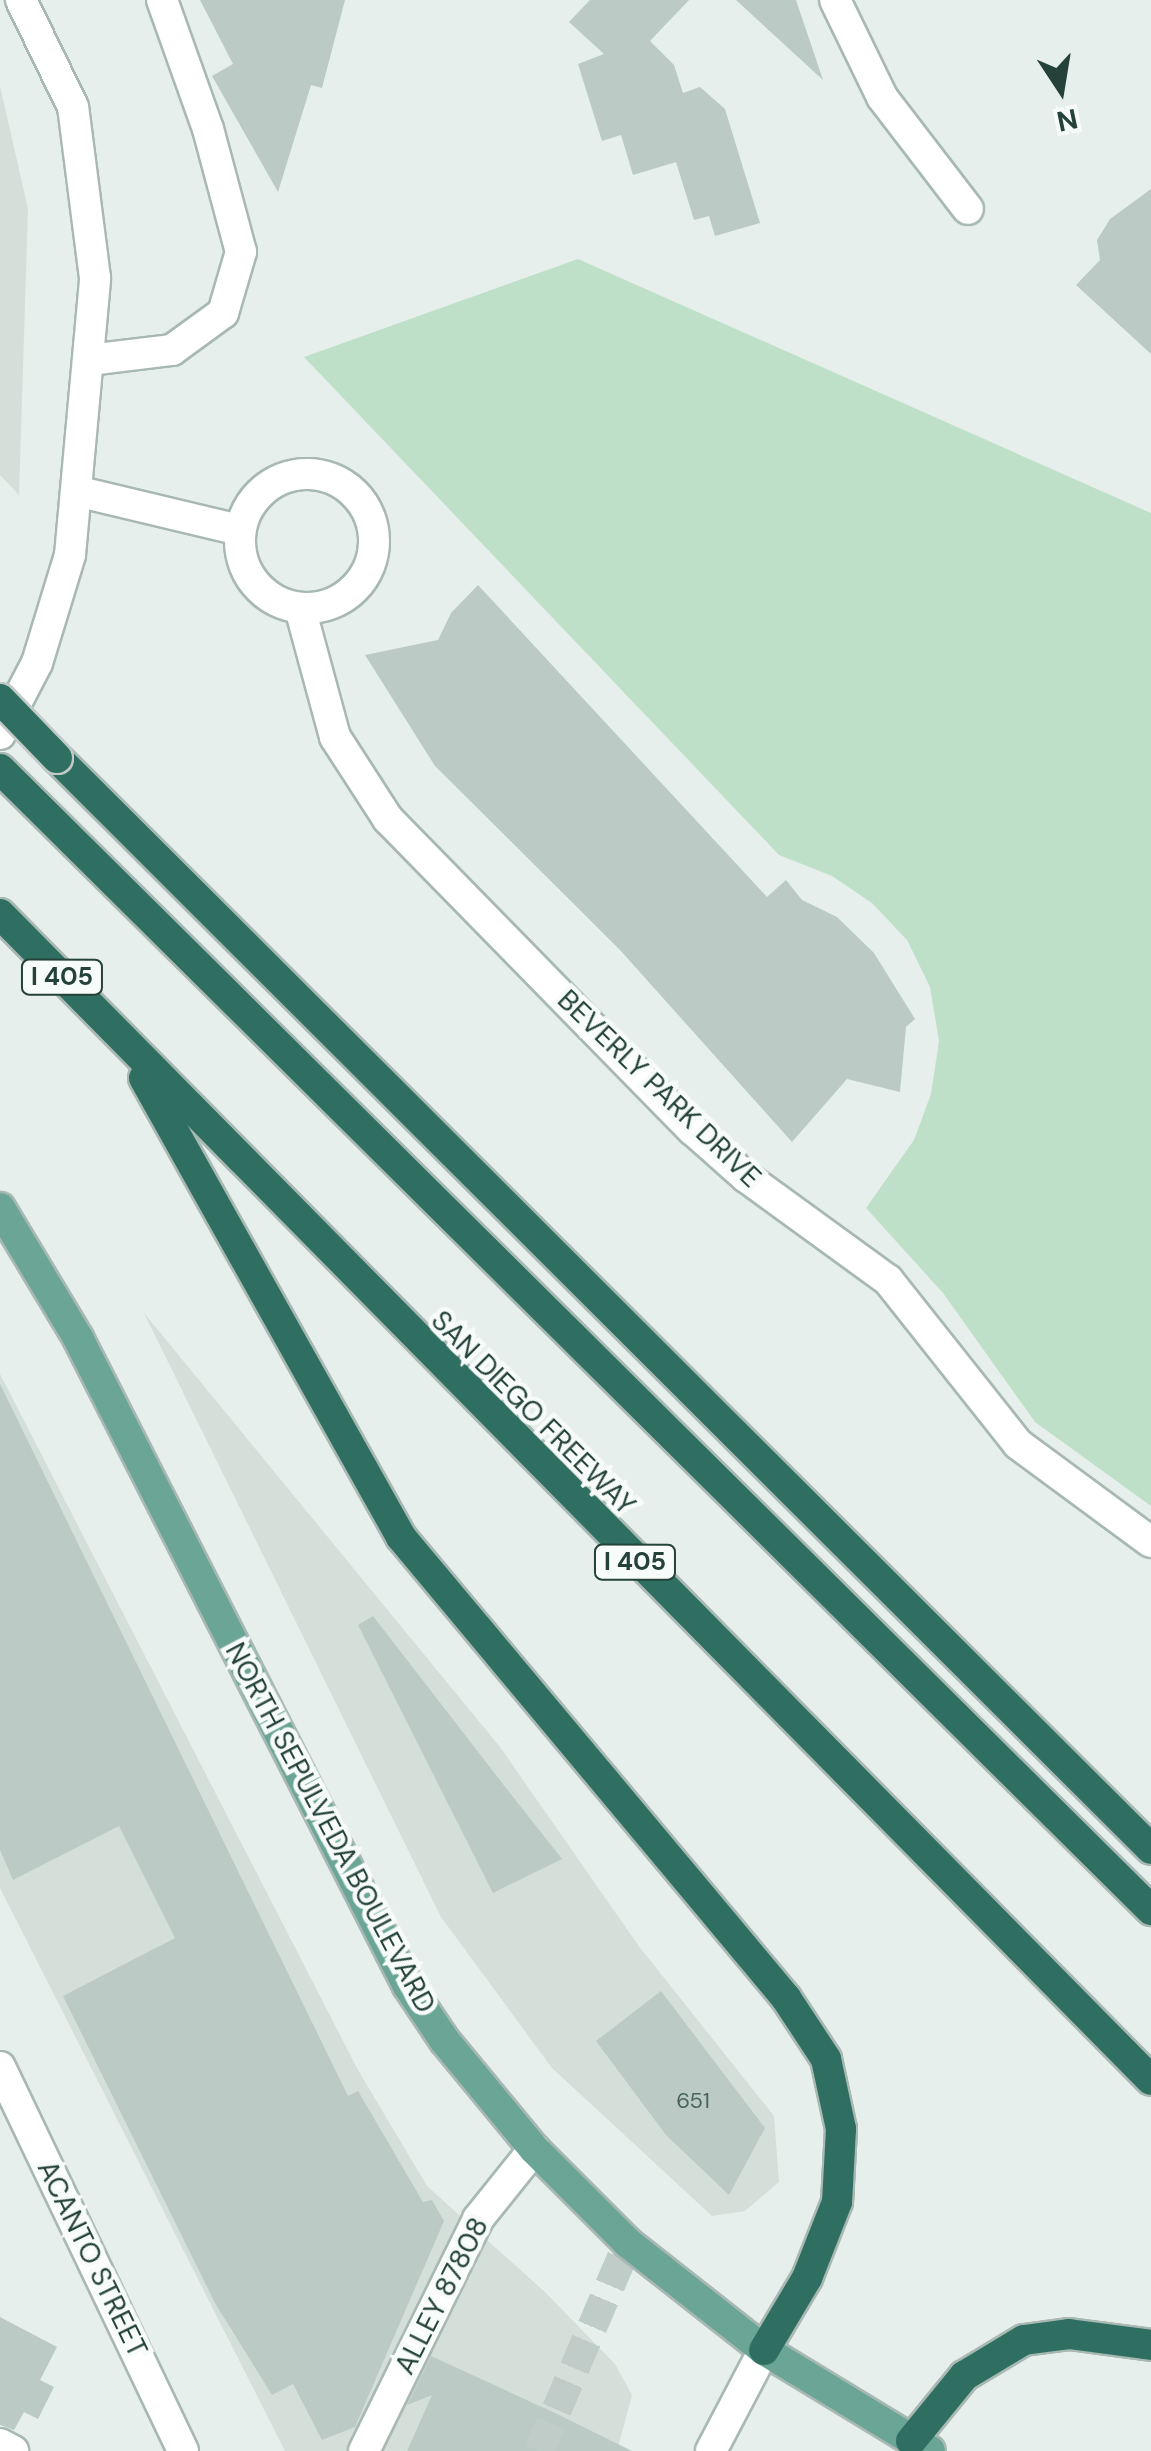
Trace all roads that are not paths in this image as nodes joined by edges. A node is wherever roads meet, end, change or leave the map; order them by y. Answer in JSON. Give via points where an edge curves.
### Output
{"nodes":[{"id":1,"x":21,"y":0,"type":"edge"},
{"id":2,"x":162,"y":0,"type":"edge"},
{"id":3,"x":836,"y":0,"type":"edge"},
{"id":4,"x":968,"y":209,"type":"dead end"},
{"id":5,"x":89,"y":360,"type":"junction"},
{"id":6,"x":80,"y":492,"type":"junction"},
{"id":7,"x":239,"y":530,"type":"junction"},
{"id":8,"x":300,"y":608,"type":"junction"},
{"id":9,"x":0,"y":700,"type":"edge"},
{"id":10,"x":0,"y":734,"type":"edge"},
{"id":11,"x":0,"y":769,"type":"edge"},
{"id":12,"x":0,"y":914,"type":"edge"},
{"id":13,"x":124,"y":1040,"type":"junction"},
{"id":14,"x":0,"y":1208,"type":"edge"},
{"id":15,"x":1151,"y":1542,"type":"edge"},
{"id":16,"x":1151,"y":1849,"type":"edge"},
{"id":17,"x":1151,"y":1910,"type":"edge"},
{"id":18,"x":0,"y":2068,"type":"edge"},
{"id":19,"x":1151,"y":2080,"type":"edge"},
{"id":20,"x":534,"y":2148,"type":"junction"},
{"id":21,"x":1151,"y":2345,"type":"edge"},
{"id":22,"x":764,"y":2350,"type":"junction"},
{"id":23,"x":0,"y":2444,"type":"edge"},
{"id":24,"x":915,"y":2448,"type":"edge"},
{"id":25,"x":13,"y":2451,"type":"edge"},
{"id":26,"x":183,"y":2451,"type":"edge"},
{"id":27,"x":364,"y":2451,"type":"edge"},
{"id":28,"x":711,"y":2451,"type":"edge"}],
"edges":[{"from":1,"to":5,"type":"street","via":[[73,107],[95,278]]},
{"from":2,"to":5,"type":"street","via":[[208,129],[241,252],[223,314],[172,350]]},
{"from":3,"to":4,"type":"street","via":[[882,97]]},
{"from":5,"to":6,"type":"street"},
{"from":6,"to":7,"type":"street"},
{"from":6,"to":10,"type":"street","via":[[58,604]]},
{"from":7,"to":8,"type":"street","via":[[248,576],[278,603]]},
{"from":7,"to":8,"type":"street","via":[[260,490],[288,475],[338,480],[358,496],[375,546],[369,569],[341,600]]},
{"from":8,"to":15,"type":"street","name":"BEVERLY PARK DRIVE","via":[[335,737],[388,819],[693,1130],[888,1280],[1018,1444]]},
{"from":9,"to":16,"type":"highway","bridge":true},
{"from":11,"to":17,"type":"highway"},
{"from":12,"to":13,"type":"highway","name":"SAN DIEGO FREEWAY","number":"I 405"},
{"from":13,"to":19,"type":"highway","name":"SAN DIEGO FREEWAY","number":"I 405"},
{"from":13,"to":22,"type":"highway","via":[[401,1537],[786,1998],[826,2059],[841,2129],[837,2202],[808,2278]]},
{"from":14,"to":20,"type":"main road","name":"NORTH SEPULVEDA BOULEVARD","via":[[78,1338],[408,1986],[444,2041]]},
{"from":18,"to":26,"type":"street","name":"ACANTO STREET"},
{"from":20,"to":22,"type":"main road","name":"NORTH SEPULVEDA BOULEVARD","via":[[628,2243]]},
{"from":20,"to":27,"type":"street","name":"ALLEY 87808","via":[[478,2219]]},
{"from":21,"to":24,"type":"highway","via":[[1069,2334],[1024,2340],[964,2376]]},
{"from":22,"to":24,"type":"main road","name":"NORTH SEPULVEDA BOULEVARD"},
{"from":22,"to":28,"type":"street"},
{"from":23,"to":25,"type":"street"}]}
